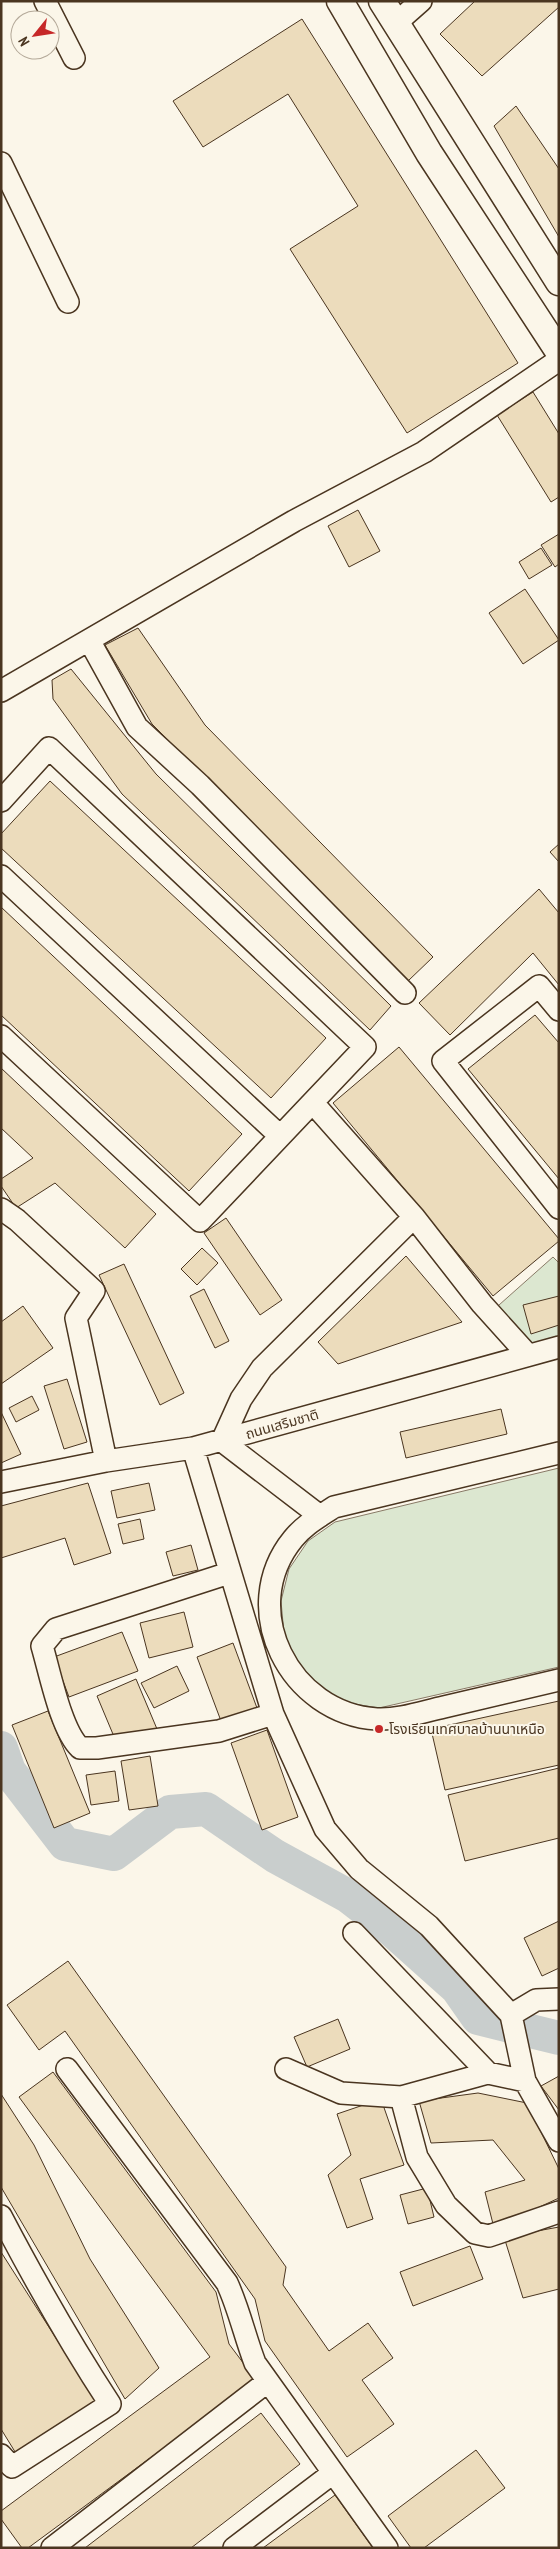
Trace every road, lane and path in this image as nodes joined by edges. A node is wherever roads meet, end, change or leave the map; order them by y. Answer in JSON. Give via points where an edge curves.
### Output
{"nodes":[{"id":1,"x":45,"y":1,"type":"edge"},
{"id":2,"x":340,"y":1,"type":"edge"},
{"id":3,"x":382,"y":1,"type":"edge"},
{"id":4,"x":421,"y":1,"type":"edge"},
{"id":5,"x":395,"y":24,"type":"junction"},
{"id":6,"x":74,"y":58,"type":"dead end"},
{"id":7,"x":1,"y":163,"type":"edge"},
{"id":8,"x":559,"y":282,"type":"edge"},
{"id":9,"x":68,"y":302,"type":"dead end"},
{"id":10,"x":559,"y":352,"type":"edge"},
{"id":11,"x":559,"y":360,"type":"edge"},
{"id":12,"x":89,"y":640,"type":"junction"},
{"id":13,"x":1,"y":691,"type":"edge"},
{"id":14,"x":1,"y":801,"type":"edge"},
{"id":15,"x":1,"y":876,"type":"edge"},
{"id":16,"x":405,"y":993,"type":"dead end"},
{"id":17,"x":559,"y":1010,"type":"edge"},
{"id":18,"x":1,"y":1036,"type":"edge"},
{"id":19,"x":313,"y":1103,"type":"junction"},
{"id":20,"x":280,"y":1136,"type":"junction"},
{"id":21,"x":559,"y":1208,"type":"edge"},
{"id":22,"x":1,"y":1209,"type":"edge"},
{"id":23,"x":414,"y":1217,"type":"junction"},
{"id":24,"x":559,"y":1347,"type":"edge"},
{"id":25,"x":528,"y":1355,"type":"junction"},
{"id":26,"x":222,"y":1441,"type":"junction"},
{"id":27,"x":192,"y":1448,"type":"junction"},
{"id":28,"x":559,"y":1453,"type":"edge"},
{"id":29,"x":106,"y":1461,"type":"junction"},
{"id":30,"x":1,"y":1482,"type":"edge"},
{"id":31,"x":320,"y":1516,"type":"junction"},
{"id":32,"x":230,"y":1573,"type":"junction"},
{"id":33,"x":559,"y":1680,"type":"edge"},
{"id":34,"x":273,"y":1714,"type":"junction"},
{"id":35,"x":354,"y":1933,"type":"dead end"},
{"id":36,"x":559,"y":1999,"type":"edge"},
{"id":37,"x":511,"y":2016,"type":"junction"},
{"id":38,"x":67,"y":2069,"type":"dead end"},
{"id":39,"x":286,"y":2069,"type":"dead end"},
{"id":40,"x":488,"y":2073,"type":"junction"},
{"id":41,"x":524,"y":2081,"type":"junction"},
{"id":42,"x":401,"y":2096,"type":"junction"},
{"id":43,"x":559,"y":2141,"type":"edge"},
{"id":44,"x":559,"y":2212,"type":"edge"},
{"id":45,"x":1,"y":2216,"type":"edge"},
{"id":46,"x":267,"y":2382,"type":"junction"},
{"id":47,"x":1,"y":2455,"type":"edge"},
{"id":48,"x":333,"y":2473,"type":"junction"},
{"id":49,"x":52,"y":2548,"type":"edge"},
{"id":50,"x":234,"y":2548,"type":"edge"},
{"id":51,"x":387,"y":2548,"type":"edge"}],
"edges":[{"from":1,"to":6,"type":"street"},
{"from":2,"to":10,"type":"main road","via":[[428,153]]},
{"from":3,"to":5,"type":"main road"},
{"from":4,"to":5,"type":"street"},
{"from":5,"to":8,"type":"main road"},
{"from":7,"to":9,"type":"street"},
{"from":11,"to":12,"type":"street","via":[[424,452],[294,521]]},
{"from":12,"to":13,"type":"street"},
{"from":12,"to":16,"type":"street","via":[[137,727],[200,785]]},
{"from":14,"to":19,"type":"street","via":[[49,748],[365,1047]]},
{"from":15,"to":20,"type":"street"},
{"from":17,"to":21,"type":"street","via":[[539,986],[443,1060]]},
{"from":18,"to":20,"type":"street","via":[[200,1221]]},
{"from":19,"to":20,"type":"street"},
{"from":19,"to":23,"type":"street"},
{"from":22,"to":29,"type":"street","via":[[94,1291],[76,1318]]},
{"from":23,"to":25,"type":"street","via":[[482,1304]]},
{"from":23,"to":26,"type":"street","via":[[262,1368],[241,1399]]},
{"from":24,"to":25,"type":"street","name":"ถนนเสริมชาติ"},
{"from":25,"to":26,"type":"street","name":"ถนนเสริมชาติ"},
{"from":26,"to":27,"type":"street","name":"ถนนเสริมชาติ"},
{"from":26,"to":31,"type":"street"},
{"from":27,"to":29,"type":"street","name":"ถนนเสริมชาติ"},
{"from":27,"to":32,"type":"street"},
{"from":28,"to":31,"type":"street","via":[[334,1506]]},
{"from":29,"to":30,"type":"street","name":"ถนนเสริมชาติ"},
{"from":31,"to":33,"type":"street","via":[[304,1527],[282,1556],[274,1573],[269,1611],[277,1647],[285,1664],[316,1697],[341,1711],[359,1716],[393,1718]]},
{"from":32,"to":34,"type":"street"},
{"from":32,"to":34,"type":"street","via":[[56,1629],[42,1646],[58,1699],[71,1739],[80,1748],[220,1731]]},
{"from":34,"to":37,"type":"street","via":[[325,1828],[359,1869],[429,1926]]},
{"from":35,"to":40,"type":"street"},
{"from":36,"to":37,"type":"street","via":[[536,2000]]},
{"from":37,"to":41,"type":"street"},
{"from":38,"to":46,"type":"street","via":[[227,2283],[250,2349]]},
{"from":39,"to":42,"type":"street","via":[[341,2092]]},
{"from":40,"to":41,"type":"street"},
{"from":40,"to":42,"type":"street"},
{"from":41,"to":43,"type":"street"},
{"from":42,"to":44,"type":"street","via":[[418,2157],[446,2204],[475,2232],[489,2236]]},
{"from":45,"to":47,"type":"street","via":[[76,2354],[110,2404],[12,2468]]},
{"from":46,"to":48,"type":"street"},
{"from":46,"to":49,"type":"street"},
{"from":48,"to":50,"type":"street"},
{"from":48,"to":51,"type":"street"}]}
